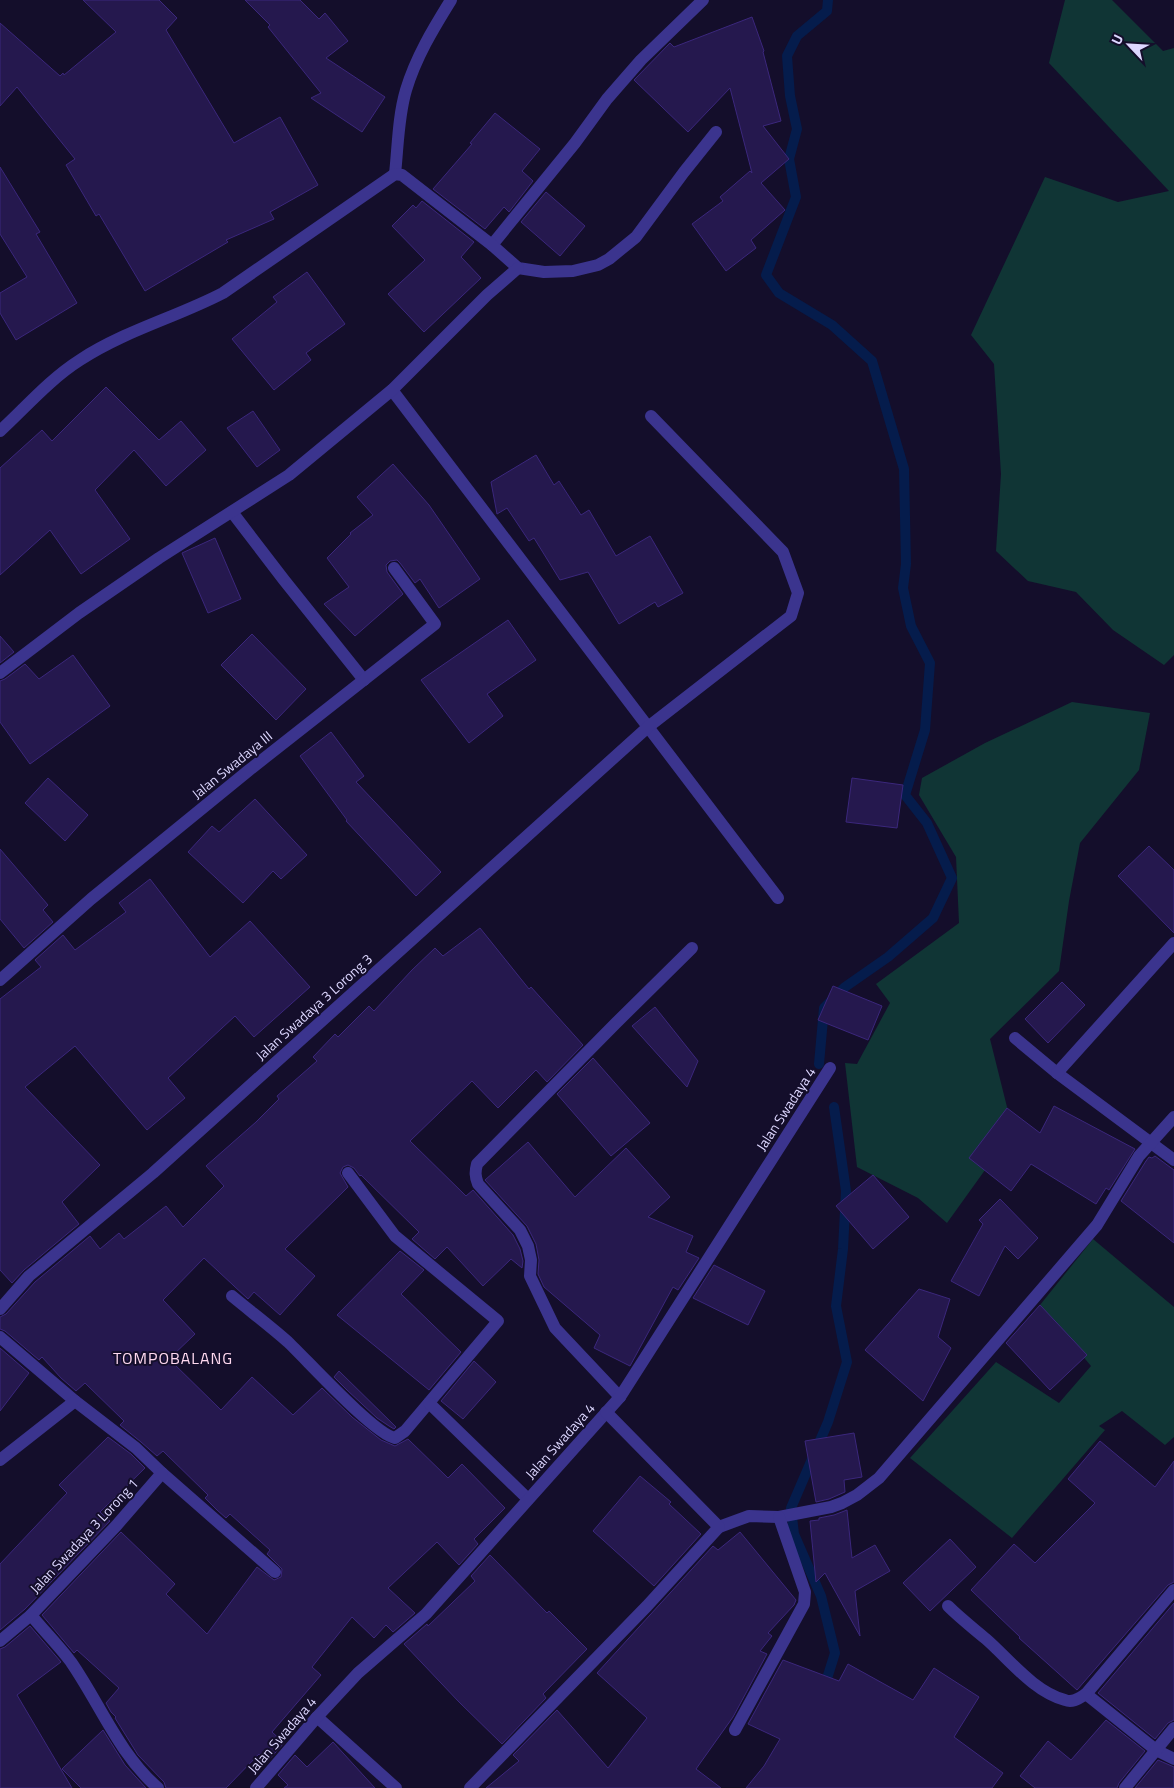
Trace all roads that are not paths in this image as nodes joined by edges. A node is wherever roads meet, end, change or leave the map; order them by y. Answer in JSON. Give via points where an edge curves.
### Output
{"nodes":[{"id":1,"x":450,"y":0,"type":"edge"},
{"id":2,"x":703,"y":0,"type":"edge"},
{"id":3,"x":716,"y":132,"type":"dead end"},
{"id":4,"x":395,"y":174,"type":"junction"},
{"id":5,"x":492,"y":245,"type":"junction"},
{"id":6,"x":518,"y":268,"type":"junction"},
{"id":7,"x":392,"y":390,"type":"junction"},
{"id":8,"x":651,"y":416,"type":"dead end"},
{"id":9,"x":0,"y":431,"type":"edge"},
{"id":10,"x":232,"y":512,"type":"junction"},
{"id":11,"x":394,"y":568,"type":"dead end"},
{"id":12,"x":0,"y":673,"type":"edge"},
{"id":13,"x":364,"y":680,"type":"junction"},
{"id":14,"x":648,"y":727,"type":"junction"},
{"id":15,"x":778,"y":898,"type":"dead end"},
{"id":16,"x":1174,"y":943,"type":"edge"},
{"id":17,"x":692,"y":948,"type":"dead end"},
{"id":18,"x":0,"y":980,"type":"edge"},
{"id":19,"x":1015,"y":1038,"type":"dead end"},
{"id":20,"x":830,"y":1068,"type":"dead end"},
{"id":21,"x":1057,"y":1073,"type":"junction"},
{"id":22,"x":1174,"y":1117,"type":"edge"},
{"id":23,"x":1150,"y":1142,"type":"junction"},
{"id":24,"x":1174,"y":1160,"type":"edge"},
{"id":25,"x":348,"y":1173,"type":"dead end"},
{"id":26,"x":232,"y":1296,"type":"dead end"},
{"id":27,"x":0,"y":1309,"type":"edge"},
{"id":28,"x":0,"y":1337,"type":"edge"},
{"id":29,"x":620,"y":1397,"type":"junction"},
{"id":30,"x":75,"y":1401,"type":"junction"},
{"id":31,"x":429,"y":1403,"type":"junction"},
{"id":32,"x":606,"y":1412,"type":"junction"},
{"id":33,"x":0,"y":1460,"type":"edge"},
{"id":34,"x":162,"y":1473,"type":"junction"},
{"id":35,"x":528,"y":1499,"type":"junction"},
{"id":36,"x":779,"y":1517,"type":"junction"},
{"id":37,"x":719,"y":1526,"type":"junction"},
{"id":38,"x":276,"y":1572,"type":"dead end"},
{"id":39,"x":1174,"y":1590,"type":"edge"},
{"id":40,"x":948,"y":1606,"type":"dead end"},
{"id":41,"x":31,"y":1615,"type":"junction"},
{"id":42,"x":0,"y":1641,"type":"edge"},
{"id":43,"x":1086,"y":1694,"type":"junction"},
{"id":44,"x":317,"y":1717,"type":"junction"},
{"id":45,"x":1174,"y":1728,"type":"edge"},
{"id":46,"x":735,"y":1730,"type":"dead end"},
{"id":47,"x":1156,"y":1750,"type":"junction"},
{"id":48,"x":1174,"y":1759,"type":"edge"},
{"id":49,"x":158,"y":1788,"type":"edge"},
{"id":50,"x":256,"y":1788,"type":"edge"},
{"id":51,"x":396,"y":1788,"type":"edge"},
{"id":52,"x":470,"y":1788,"type":"edge"},
{"id":53,"x":1125,"y":1788,"type":"edge"}],
"edges":[{"from":1,"to":4,"type":"street","via":[[416,62],[405,92]]},
{"from":2,"to":5,"type":"street","via":[[613,92]]},
{"from":3,"to":6,"type":"street","via":[[636,237],[609,259],[573,271],[544,272]]},
{"from":4,"to":5,"type":"street","via":[[402,175]]},
{"from":4,"to":9,"type":"street","via":[[223,293],[80,360]]},
{"from":5,"to":6,"type":"street"},
{"from":6,"to":7,"type":"street"},
{"from":7,"to":10,"type":"street","via":[[289,475]]},
{"from":7,"to":14,"type":"street"},
{"from":8,"to":14,"type":"street","name":"Jalan Swadaya 3 Lorong 3","via":[[783,552],[798,593],[791,616]]},
{"from":10,"to":12,"type":"street","via":[[79,613]]},
{"from":10,"to":13,"type":"street"},
{"from":11,"to":13,"type":"street","name":"Jalan Swadaya III","via":[[435,624]]},
{"from":13,"to":18,"type":"street","name":"Jalan Swadaya III","via":[[91,899]]},
{"from":14,"to":15,"type":"street"},
{"from":14,"to":27,"type":"street","name":"Jalan Swadaya 3 Lorong 3","via":[[153,1172],[29,1276]]},
{"from":16,"to":21,"type":"street"},
{"from":17,"to":29,"type":"street","via":[[477,1164],[474,1176],[520,1230],[529,1253],[530,1276],[555,1328]]},
{"from":19,"to":21,"type":"street"},
{"from":20,"to":29,"type":"street","name":"Jalan Swadaya 4"},
{"from":21,"to":23,"type":"street"},
{"from":22,"to":23,"type":"street"},
{"from":23,"to":24,"type":"street"},
{"from":23,"to":36,"type":"street","via":[[1097,1225],[878,1478],[842,1503]]},
{"from":25,"to":31,"type":"street","via":[[395,1236],[498,1321]]},
{"from":26,"to":31,"type":"street","via":[[288,1342],[382,1433],[395,1438]]},
{"from":28,"to":30,"type":"street"},
{"from":29,"to":32,"type":"street","name":"Jalan Swadaya 4"},
{"from":30,"to":33,"type":"street"},
{"from":30,"to":34,"type":"street","via":[[136,1448]]},
{"from":31,"to":35,"type":"street"},
{"from":32,"to":35,"type":"street","name":"Jalan Swadaya 4"},
{"from":32,"to":37,"type":"street"},
{"from":34,"to":38,"type":"street"},
{"from":34,"to":41,"type":"street","name":"Jalan Swadaya 3 Lorong 1"},
{"from":35,"to":44,"type":"street","name":"Jalan Swadaya 4","via":[[426,1614],[358,1673]]},
{"from":36,"to":37,"type":"street","via":[[750,1516]]},
{"from":36,"to":46,"type":"street","via":[[805,1592],[804,1604]]},
{"from":37,"to":52,"type":"street","via":[[647,1606]]},
{"from":39,"to":43,"type":"street"},
{"from":40,"to":43,"type":"street","via":[[1046,1692],[1066,1701]]},
{"from":41,"to":42,"type":"street"},
{"from":41,"to":49,"type":"street","name":"Jalan Swadaya 3 Lorong 1","via":[[70,1662],[129,1757]]},
{"from":43,"to":47,"type":"street"},
{"from":44,"to":50,"type":"street","name":"Jalan Swadaya 4"},
{"from":44,"to":51,"type":"street"},
{"from":45,"to":47,"type":"street"},
{"from":47,"to":48,"type":"street"},
{"from":47,"to":53,"type":"street"}]}
